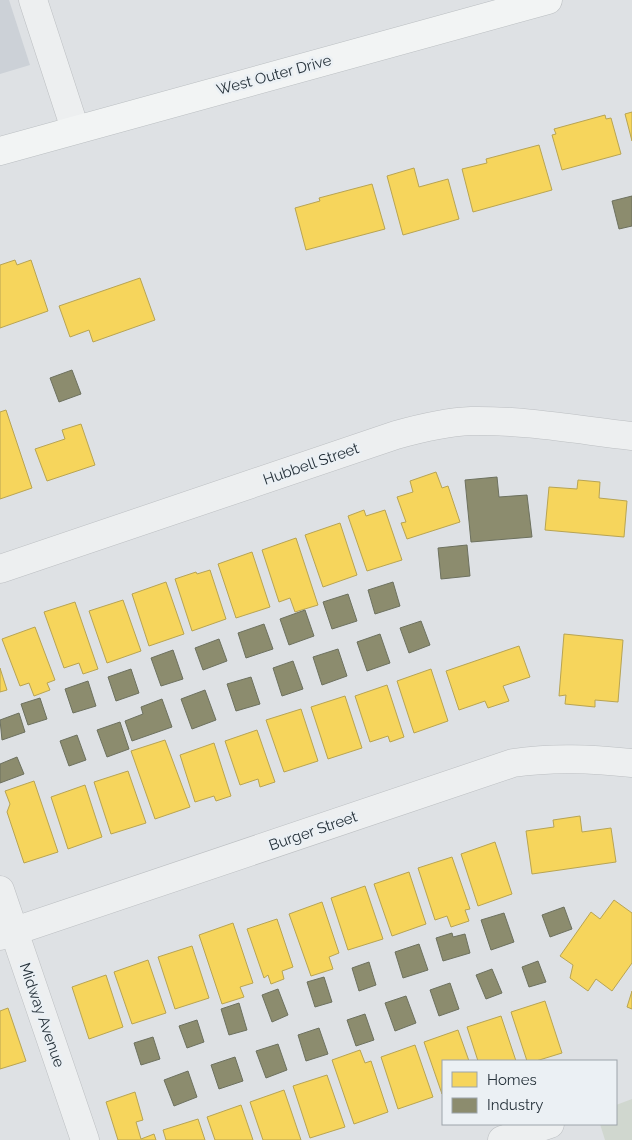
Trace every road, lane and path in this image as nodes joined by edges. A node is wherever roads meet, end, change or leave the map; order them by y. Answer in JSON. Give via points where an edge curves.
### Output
{"nodes":[{"id":1,"x":33,"y":0,"type":"edge"},
{"id":2,"x":548,"y":0,"type":"edge"},
{"id":3,"x":75,"y":129,"type":"junction"},
{"id":4,"x":0,"y":151,"type":"edge"},
{"id":5,"x":632,"y":436,"type":"edge"},
{"id":6,"x":0,"y":569,"type":"edge"},
{"id":7,"x":632,"y":763,"type":"edge"},
{"id":8,"x":0,"y":890,"type":"edge"},
{"id":9,"x":7,"y":934,"type":"edge"},
{"id":10,"x":547,"y":1125,"type":"edge"},
{"id":11,"x":85,"y":1140,"type":"edge"},
{"id":12,"x":502,"y":1140,"type":"edge"}],
"edges":[{"from":1,"to":3,"type":"street"},
{"from":2,"to":3,"type":"main road","name":"West Outer Drive"},
{"from":3,"to":4,"type":"main road","name":"West Outer Drive"},
{"from":5,"to":6,"type":"street","name":"Hubbell Street","via":[[518,423],[471,421],[431,425]]},
{"from":7,"to":9,"type":"street","name":"Burger Street","via":[[544,758],[513,763]]},
{"from":8,"to":9,"type":"street","name":"Midway Avenue"},
{"from":9,"to":11,"type":"street","name":"Midway Avenue"},
{"from":10,"to":12,"type":"street"}]}
